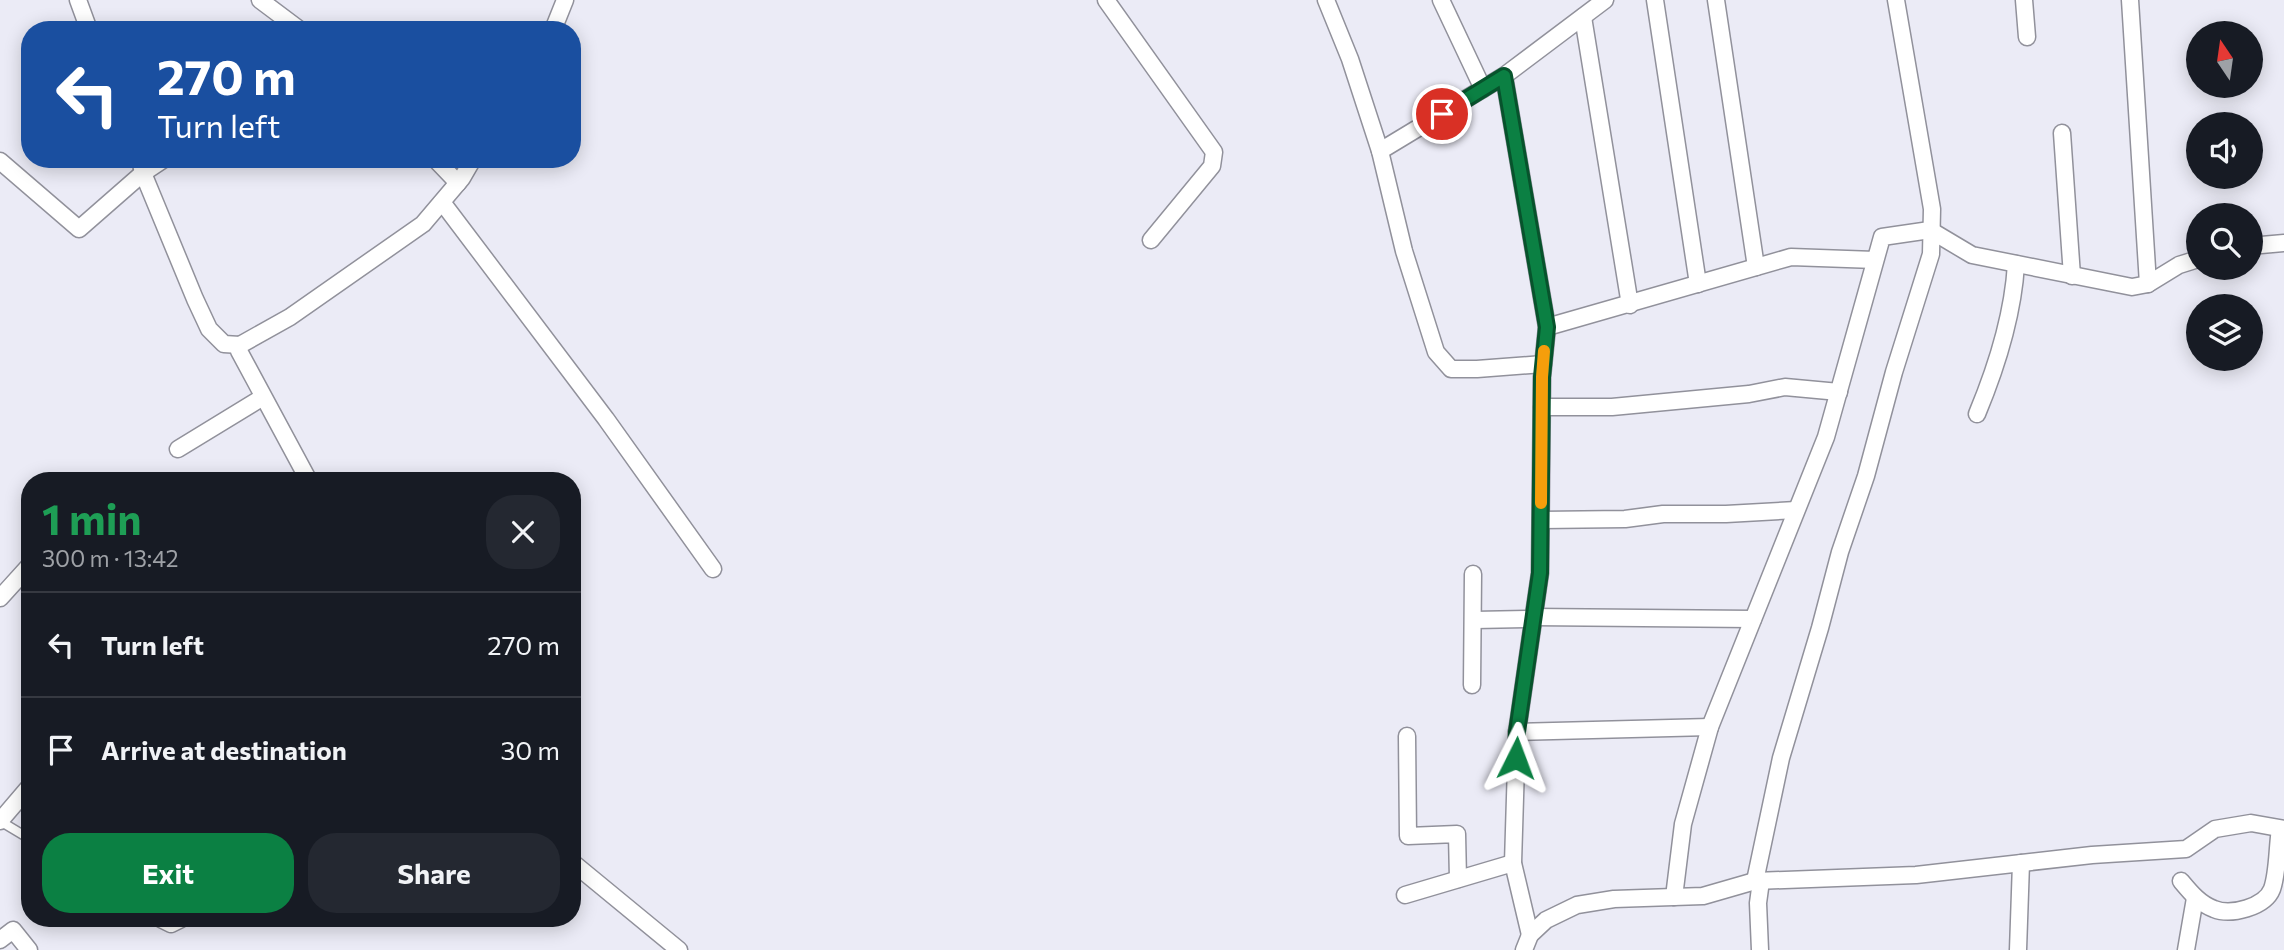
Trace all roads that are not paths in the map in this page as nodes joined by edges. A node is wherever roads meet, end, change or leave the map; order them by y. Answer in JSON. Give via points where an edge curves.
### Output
{"nodes":[{"id":1,"x":78,"y":0,"type":"edge"},
{"id":2,"x":260,"y":0,"type":"edge"},
{"id":3,"x":565,"y":0,"type":"edge"},
{"id":4,"x":1106,"y":0,"type":"edge"},
{"id":5,"x":1326,"y":0,"type":"edge"},
{"id":6,"x":1441,"y":0,"type":"edge"},
{"id":7,"x":1605,"y":0,"type":"edge"},
{"id":8,"x":1655,"y":0,"type":"edge"},
{"id":9,"x":1716,"y":0,"type":"edge"},
{"id":10,"x":1896,"y":0,"type":"edge"},
{"id":11,"x":2024,"y":0,"type":"edge"},
{"id":12,"x":2130,"y":0,"type":"edge"},
{"id":13,"x":1583,"y":17,"type":"junction"},
{"id":14,"x":86,"y":21,"type":"edge"},
{"id":15,"x":288,"y":21,"type":"edge"},
{"id":16,"x":557,"y":21,"type":"edge"},
{"id":17,"x":2027,"y":37,"type":"dead end"},
{"id":18,"x":1504,"y":76,"type":"junction"},
{"id":19,"x":1483,"y":89,"type":"junction"},
{"id":20,"x":2062,"y":132,"type":"dead end"},
{"id":21,"x":1380,"y":151,"type":"junction"},
{"id":22,"x":0,"y":161,"type":"edge"},
{"id":23,"x":139,"y":168,"type":"edge"},
{"id":24,"x":142,"y":168,"type":"edge"},
{"id":25,"x":444,"y":168,"type":"edge"},
{"id":26,"x":467,"y":168,"type":"edge"},
{"id":27,"x":458,"y":183,"type":"junction"},
{"id":28,"x":442,"y":202,"type":"junction"},
{"id":29,"x":1930,"y":230,"type":"junction"},
{"id":30,"x":1151,"y":240,"type":"dead end"},
{"id":31,"x":2284,"y":243,"type":"edge"},
{"id":32,"x":2263,"y":245,"type":"edge"},
{"id":33,"x":1875,"y":260,"type":"junction"},
{"id":34,"x":2186,"y":263,"type":"edge"},
{"id":35,"x":2016,"y":264,"type":"junction"},
{"id":36,"x":1756,"y":267,"type":"junction"},
{"id":37,"x":2072,"y":276,"type":"junction"},
{"id":38,"x":1698,"y":284,"type":"junction"},
{"id":39,"x":2148,"y":284,"type":"junction"},
{"id":40,"x":1630,"y":304,"type":"junction"},
{"id":41,"x":1547,"y":327,"type":"junction"},
{"id":42,"x":240,"y":345,"type":"junction"},
{"id":43,"x":1543,"y":364,"type":"junction"},
{"id":44,"x":1839,"y":391,"type":"junction"},
{"id":45,"x":264,"y":397,"type":"junction"},
{"id":46,"x":1542,"y":407,"type":"junction"},
{"id":47,"x":1977,"y":414,"type":"dead end"},
{"id":48,"x":178,"y":449,"type":"dead end"},
{"id":49,"x":304,"y":472,"type":"edge"},
{"id":50,"x":1796,"y":510,"type":"junction"},
{"id":51,"x":1541,"y":520,"type":"junction"},
{"id":52,"x":713,"y":569,"type":"dead end"},
{"id":53,"x":1473,"y":574,"type":"dead end"},
{"id":54,"x":21,"y":575,"type":"edge"},
{"id":55,"x":0,"y":598,"type":"edge"},
{"id":56,"x":1532,"y":618,"type":"junction"},
{"id":57,"x":1753,"y":619,"type":"junction"},
{"id":58,"x":1474,"y":620,"type":"junction"},
{"id":59,"x":1472,"y":685,"type":"dead end"},
{"id":60,"x":1710,"y":727,"type":"junction"},
{"id":61,"x":1517,"y":732,"type":"junction"},
{"id":62,"x":1407,"y":736,"type":"dead end"},
{"id":63,"x":21,"y":796,"type":"edge"},
{"id":64,"x":0,"y":821,"type":"edge"},
{"id":65,"x":2282,"y":829,"type":"edge"},
{"id":66,"x":21,"y":834,"type":"edge"},
{"id":67,"x":1513,"y":863,"type":"junction"},
{"id":68,"x":2021,"y":863,"type":"junction"},
{"id":69,"x":581,"y":869,"type":"edge"},
{"id":70,"x":1458,"y":879,"type":"junction"},
{"id":71,"x":1758,"y":881,"type":"junction"},
{"id":72,"x":2181,"y":881,"type":"dead end"},
{"id":73,"x":1405,"y":895,"type":"dead end"},
{"id":74,"x":1674,"y":897,"type":"junction"},
{"id":75,"x":2195,"y":898,"type":"junction"},
{"id":76,"x":0,"y":940,"type":"edge"},
{"id":77,"x":1527,"y":943,"type":"edge"},
{"id":78,"x":29,"y":950,"type":"edge"},
{"id":79,"x":679,"y":950,"type":"edge"},
{"id":80,"x":1760,"y":950,"type":"edge"},
{"id":81,"x":2018,"y":950,"type":"edge"},
{"id":82,"x":2186,"y":950,"type":"edge"}],
"edges":[{"from":1,"to":14,"type":"street"},
{"from":2,"to":15,"type":"street"},
{"from":3,"to":16,"type":"street"},
{"from":4,"to":30,"type":"street","via":[[1214,152],[1212,166]]},
{"from":5,"to":21,"type":"street"},
{"from":6,"to":19,"type":"street"},
{"from":7,"to":13,"type":"street"},
{"from":8,"to":38,"type":"street"},
{"from":9,"to":36,"type":"street"},
{"from":10,"to":29,"type":"street","via":[[1931,209]]},
{"from":11,"to":17,"type":"street"},
{"from":12,"to":39,"type":"street"},
{"from":13,"to":18,"type":"street"},
{"from":13,"to":40,"type":"street"},
{"from":18,"to":19,"type":"street"},
{"from":18,"to":41,"type":"street"},
{"from":19,"to":21,"type":"street"},
{"from":20,"to":37,"type":"street"},
{"from":21,"to":43,"type":"street","via":[[1404,251],[1436,352],[1451,369]]},
{"from":22,"to":23,"type":"street","via":[[79,229]]},
{"from":24,"to":42,"type":"street","via":[[209,328],[224,344]]},
{"from":25,"to":27,"type":"street"},
{"from":26,"to":27,"type":"street"},
{"from":27,"to":28,"type":"street"},
{"from":28,"to":42,"type":"street","via":[[423,224],[381,254],[290,317]]},
{"from":28,"to":52,"type":"street"},
{"from":29,"to":33,"type":"street","via":[[1882,237]]},
{"from":29,"to":35,"type":"street","via":[[1972,255]]},
{"from":29,"to":71,"type":"street","via":[[1931,254],[1781,758]]},
{"from":31,"to":32,"type":"street"},
{"from":33,"to":36,"type":"street","via":[[1791,257]]},
{"from":33,"to":44,"type":"street"},
{"from":34,"to":39,"type":"street"},
{"from":35,"to":37,"type":"street"},
{"from":35,"to":47,"type":"street","via":[[2011,309]]},
{"from":36,"to":38,"type":"street"},
{"from":37,"to":39,"type":"street","via":[[2132,287]]},
{"from":38,"to":40,"type":"street"},
{"from":40,"to":41,"type":"street"},
{"from":41,"to":43,"type":"street"},
{"from":42,"to":45,"type":"street"},
{"from":43,"to":46,"type":"street"},
{"from":44,"to":46,"type":"street","via":[[1785,387],[1612,407]]},
{"from":44,"to":50,"type":"street"},
{"from":45,"to":48,"type":"street"},
{"from":45,"to":49,"type":"street"},
{"from":46,"to":51,"type":"street"},
{"from":50,"to":51,"type":"street"},
{"from":50,"to":57,"type":"street"},
{"from":51,"to":56,"type":"street","via":[[1540,573]]},
{"from":53,"to":58,"type":"street"},
{"from":54,"to":55,"type":"street"},
{"from":56,"to":57,"type":"street"},
{"from":56,"to":58,"type":"street"},
{"from":56,"to":61,"type":"street"},
{"from":57,"to":60,"type":"street"},
{"from":58,"to":59,"type":"street"},
{"from":60,"to":61,"type":"street"},
{"from":60,"to":74,"type":"street","via":[[1683,824]]},
{"from":61,"to":67,"type":"street"},
{"from":62,"to":70,"type":"street","via":[[1408,836],[1457,834]]},
{"from":63,"to":64,"type":"street"},
{"from":64,"to":66,"type":"lane"},
{"from":65,"to":68,"type":"street","via":[[2251,823],[2214,829],[2186,849]]},
{"from":65,"to":75,"type":"street","via":[[2272,888],[2259,905],[2216,910]]},
{"from":67,"to":70,"type":"street"},
{"from":67,"to":77,"type":"street"},
{"from":68,"to":71,"type":"street","via":[[1916,875]]},
{"from":68,"to":81,"type":"street"},
{"from":69,"to":79,"type":"street"},
{"from":70,"to":73,"type":"street"},
{"from":71,"to":74,"type":"street","via":[[1703,897]]},
{"from":71,"to":80,"type":"street"},
{"from":72,"to":75,"type":"street"},
{"from":74,"to":77,"type":"street","via":[[1577,905],[1546,920]]},
{"from":75,"to":82,"type":"street"},
{"from":76,"to":78,"type":"street","via":[[13,930]]}]}
